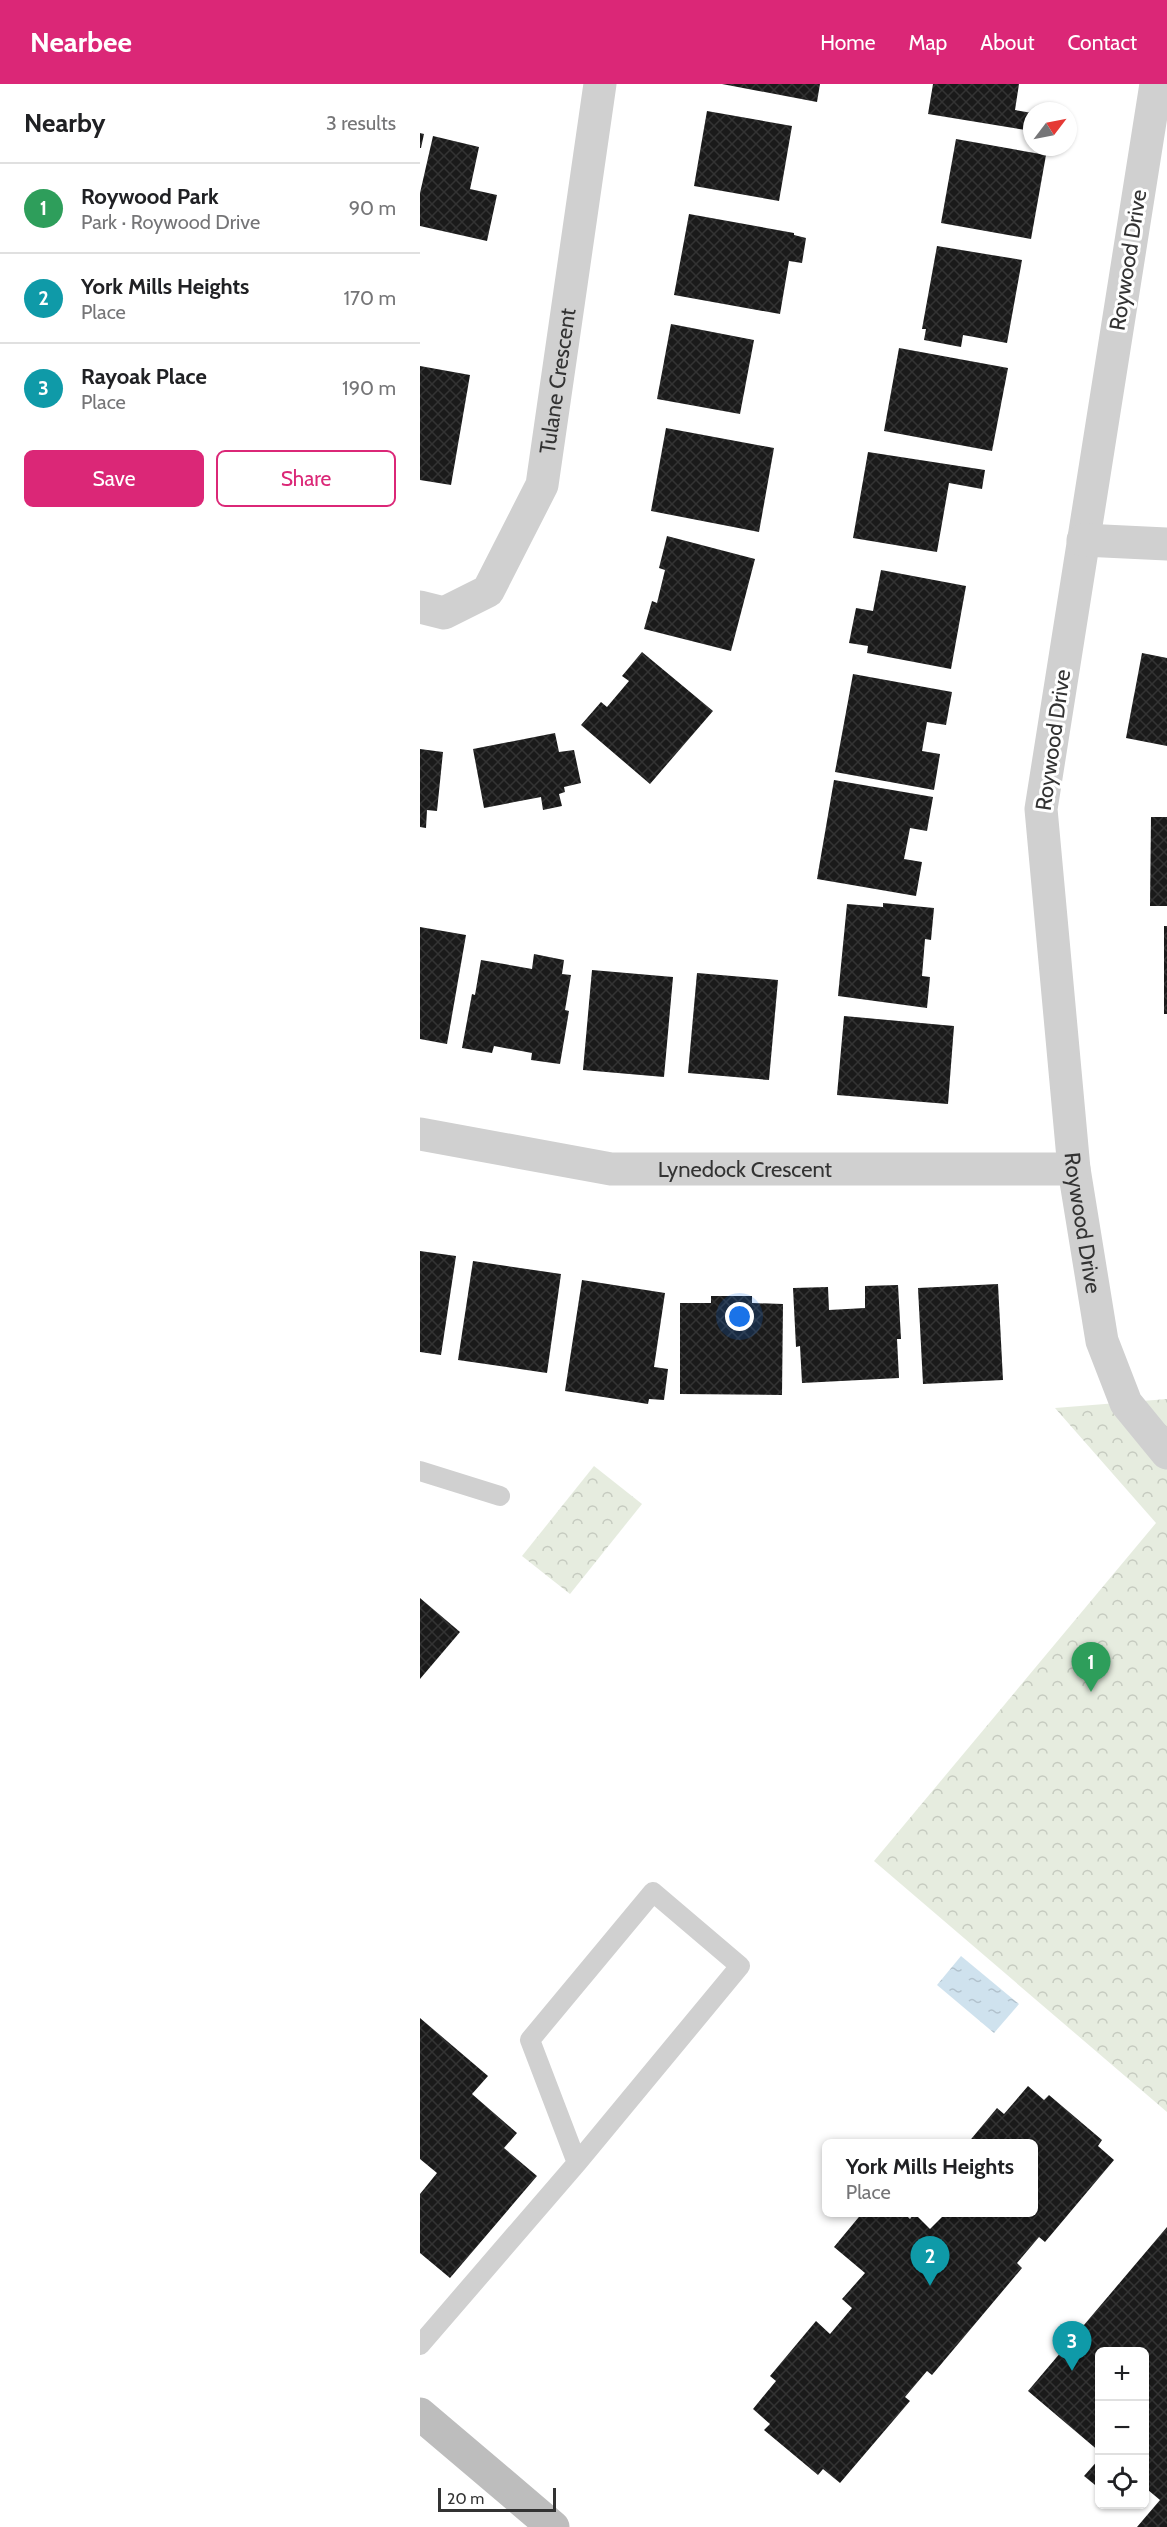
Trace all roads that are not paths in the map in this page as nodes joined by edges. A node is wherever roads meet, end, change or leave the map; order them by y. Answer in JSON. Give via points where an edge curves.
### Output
{"nodes":[{"id":1,"x":600,"y":84,"type":"edge"},
{"id":2,"x":1155,"y":84,"type":"edge"},
{"id":3,"x":1083,"y":540,"type":"junction"},
{"id":4,"x":1167,"y":544,"type":"edge"},
{"id":5,"x":420,"y":608,"type":"edge"},
{"id":6,"x":420,"y":1134,"type":"edge"},
{"id":7,"x":1074,"y":1169,"type":"junction"},
{"id":8,"x":1167,"y":1453,"type":"edge"},
{"id":9,"x":420,"y":1471,"type":"edge"},
{"id":10,"x":500,"y":1496,"type":"dead end"},
{"id":11,"x":577,"y":2163,"type":"junction"},
{"id":12,"x":420,"y":2346,"type":"edge"},
{"id":13,"x":420,"y":2414,"type":"edge"},
{"id":14,"x":553,"y":2527,"type":"edge"}],
"edges":[{"from":1,"to":5,"type":"street","name":"Tulane Crescent","via":[[542,485],[488,591],[444,613]]},
{"from":2,"to":3,"type":"street","name":"Roywood Drive"},
{"from":3,"to":4,"type":"street"},
{"from":3,"to":7,"type":"street","name":"Roywood Drive","via":[[1041,809]]},
{"from":6,"to":7,"type":"street","name":"Lynedock Crescent","via":[[610,1169]]},
{"from":7,"to":8,"type":"street","name":"Roywood Drive","via":[[1102,1341],[1126,1403]]},
{"from":9,"to":10,"type":"lane"},
{"from":11,"to":11,"type":"lane","via":[[740,1966],[653,1892],[530,2040]]},
{"from":11,"to":12,"type":"lane"},
{"from":13,"to":14,"type":"street"}]}
